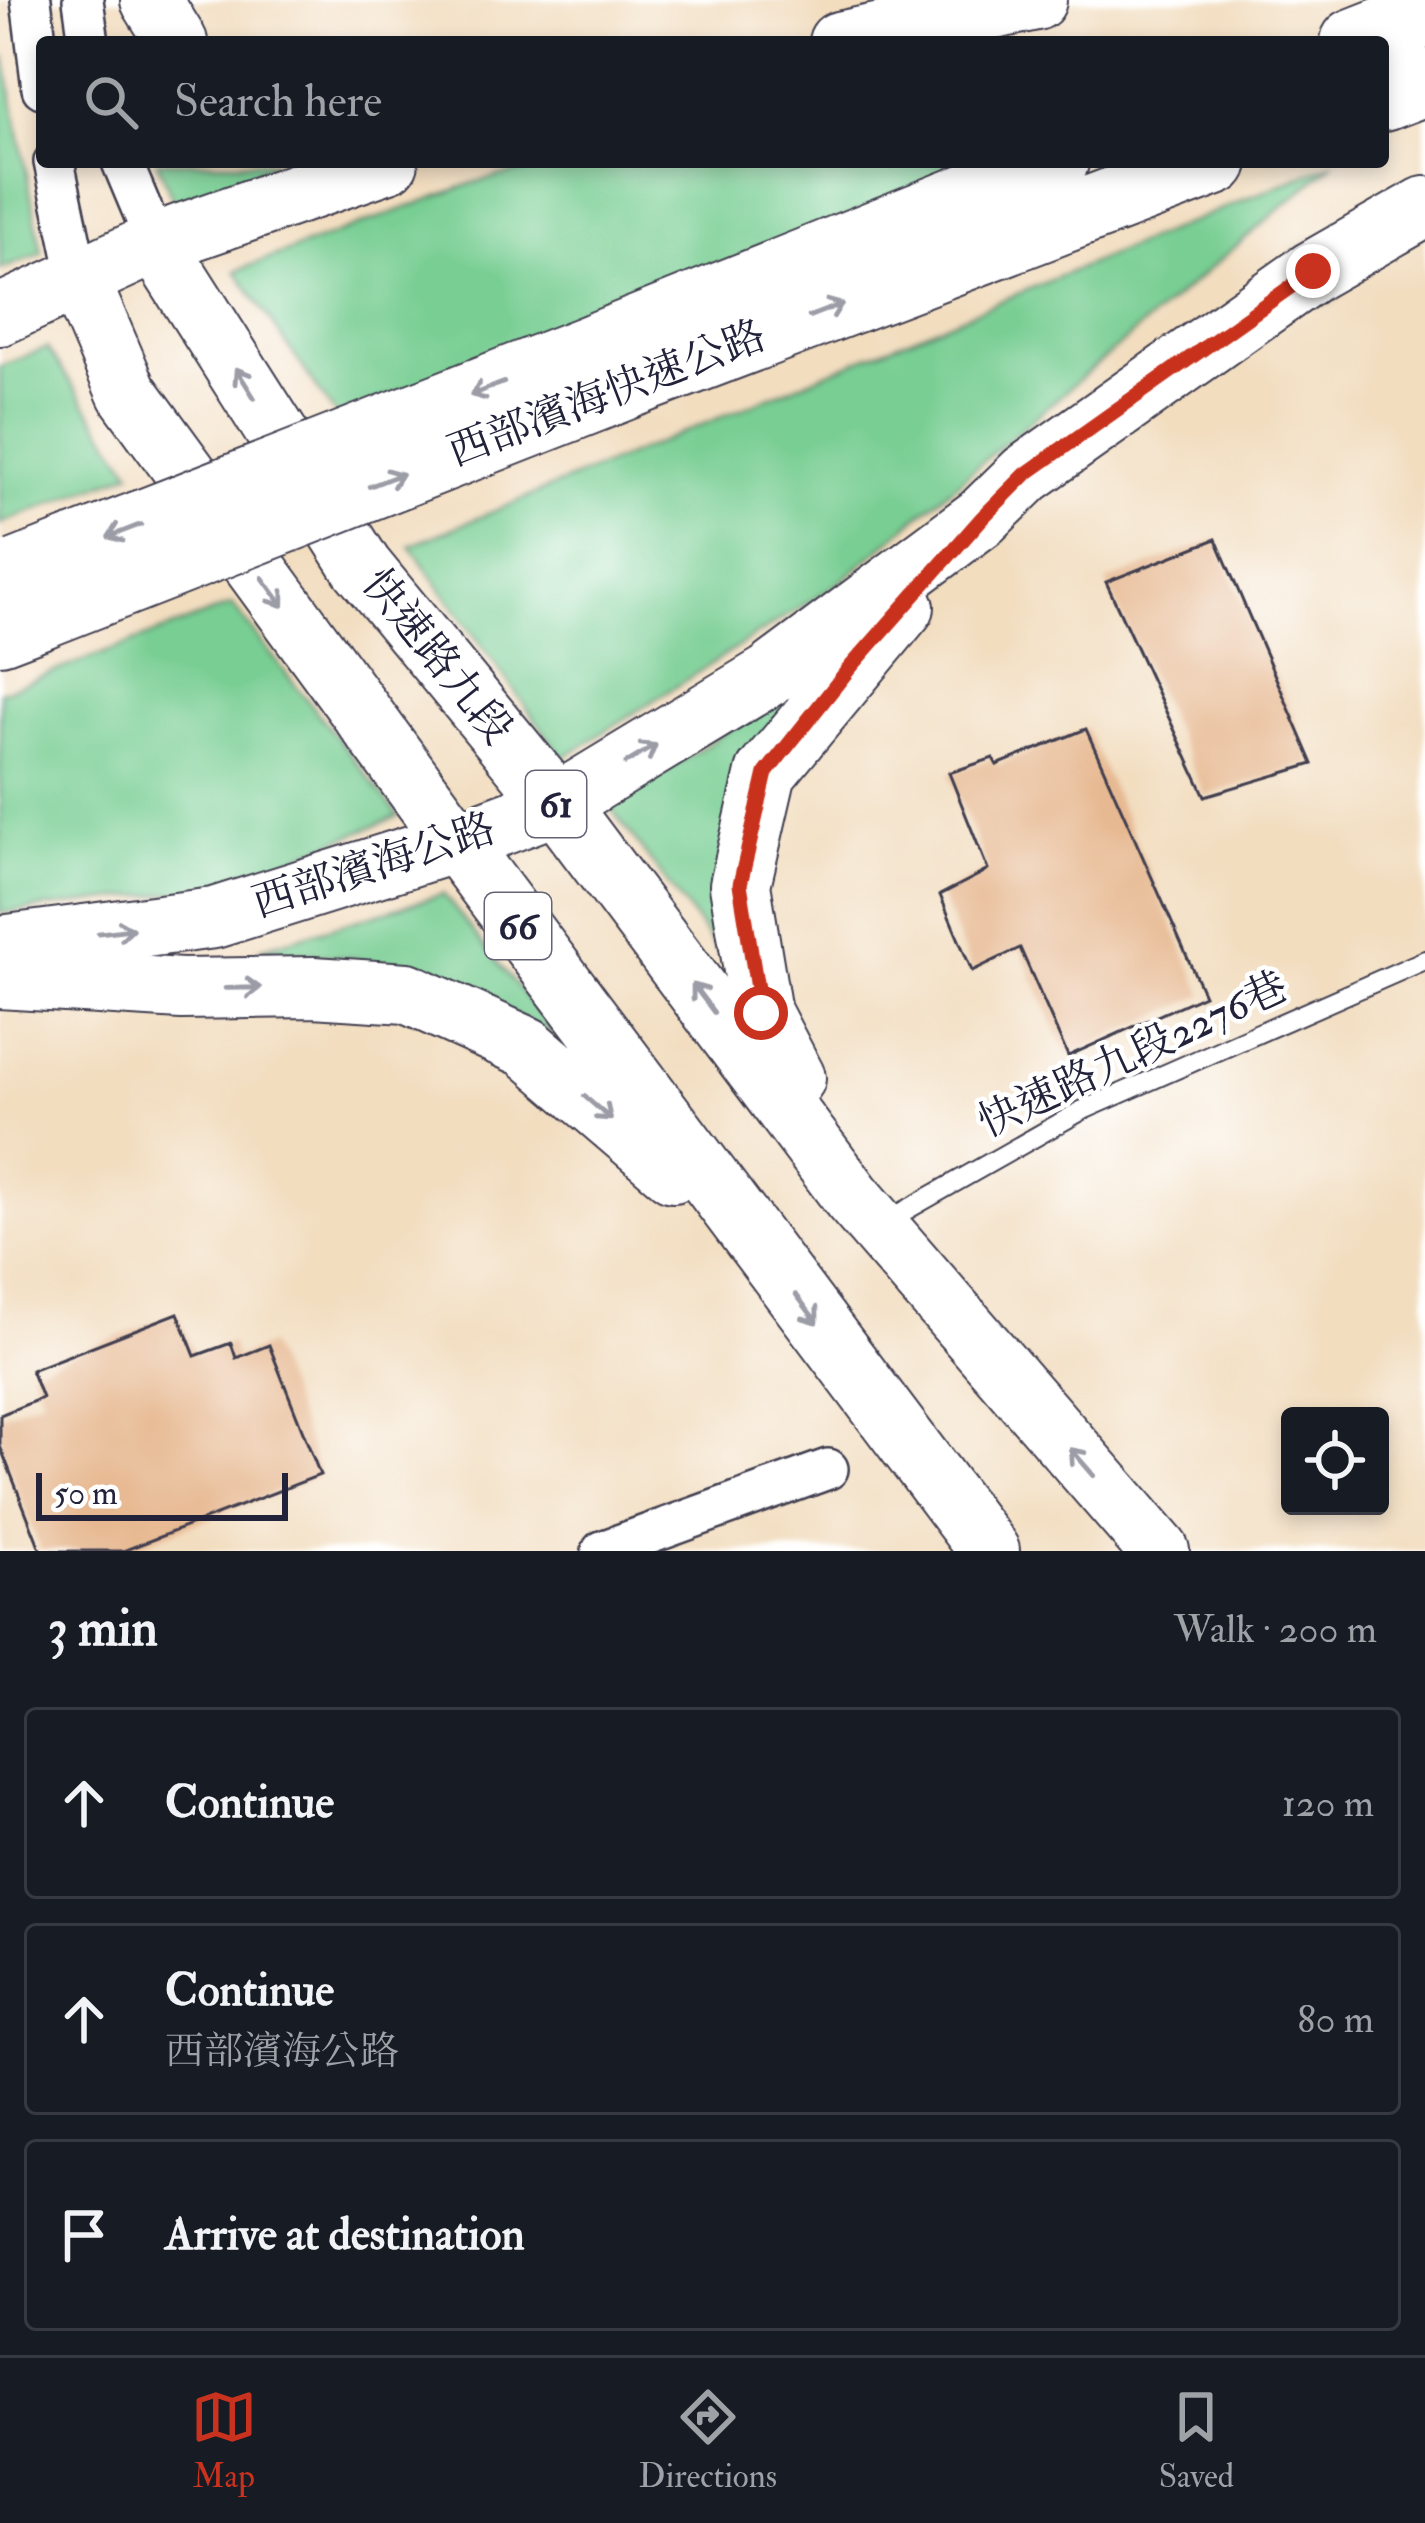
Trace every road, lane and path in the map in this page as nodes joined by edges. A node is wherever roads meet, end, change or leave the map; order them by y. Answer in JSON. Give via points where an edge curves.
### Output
{"nodes":[{"id":1,"x":31,"y":0,"type":"edge"},
{"id":2,"x":83,"y":0,"type":"edge"},
{"id":3,"x":152,"y":0,"type":"edge"},
{"id":4,"x":1036,"y":0,"type":"edge"},
{"id":5,"x":1425,"y":14,"type":"edge"},
{"id":6,"x":87,"y":36,"type":"edge"},
{"id":7,"x":173,"y":36,"type":"edge"},
{"id":8,"x":867,"y":36,"type":"edge"},
{"id":9,"x":1369,"y":36,"type":"edge"},
{"id":10,"x":36,"y":40,"type":"edge"},
{"id":11,"x":1425,"y":82,"type":"edge"},
{"id":12,"x":1389,"y":96,"type":"edge"},
{"id":13,"x":55,"y":168,"type":"edge"},
{"id":14,"x":125,"y":168,"type":"edge"},
{"id":15,"x":371,"y":168,"type":"edge"},
{"id":16,"x":1042,"y":168,"type":"edge"},
{"id":17,"x":1197,"y":168,"type":"edge"},
{"id":18,"x":1425,"y":207,"type":"edge"},
{"id":19,"x":156,"y":243,"type":"junction"},
{"id":20,"x":79,"y":280,"type":"junction"},
{"id":21,"x":0,"y":314,"type":"edge"},
{"id":22,"x":617,"y":364,"type":"junction"},
{"id":23,"x":982,"y":518,"type":"junction"},
{"id":24,"x":15,"y":599,"type":"edge"},
{"id":25,"x":557,"y":804,"type":"junction"},
{"id":26,"x":456,"y":842,"type":"junction"},
{"id":27,"x":0,"y":946,"type":"edge"},
{"id":28,"x":1425,"y":960,"type":"edge"},
{"id":29,"x":0,"y":978,"type":"edge"},
{"id":30,"x":865,"y":1212,"type":"junction"},
{"id":31,"x":759,"y":1246,"type":"junction"},
{"id":32,"x":828,"y":1469,"type":"dead end"},
{"id":33,"x":602,"y":1551,"type":"edge"},
{"id":34,"x":989,"y":1551,"type":"edge"},
{"id":35,"x":1159,"y":1551,"type":"edge"}],
"edges":[{"from":1,"to":10,"type":"street"},
{"from":2,"to":6,"type":"street"},
{"from":3,"to":7,"type":"main road"},
{"from":4,"to":8,"type":"main road"},
{"from":5,"to":9,"type":"highway"},
{"from":11,"to":12,"type":"highway"},
{"from":13,"to":20,"type":"street"},
{"from":14,"to":19,"type":"street"},
{"from":15,"to":19,"type":"main road"},
{"from":16,"to":22,"type":"highway","name":"西部濱海快速公路"},
{"from":22,"to":17,"type":"highway","name":"西部濱海快速公路","one_way":true},
{"from":18,"to":23,"type":"main road","name":"西部濱海公路","number":"61","via":[[1313,271],[1026,474]]},
{"from":19,"to":20,"type":"main road"},
{"from":25,"to":19,"type":"main road","name":"快速路九段","number":"66","one_way":true,"via":[[362,567]]},
{"from":20,"to":21,"type":"main road"},
{"from":20,"to":26,"type":"main road","number":"66","one_way":true,"via":[[127,392]]},
{"from":22,"to":24,"type":"highway","name":"西部濱海快速公路","bridge":true},
{"from":25,"to":23,"type":"main road","name":"西部濱海公路","number":"61","one_way":true,"via":[[770,676]]},
{"from":23,"to":30,"type":"main road","via":[[766,773],[740,884],[761,1013]]},
{"from":25,"to":26,"type":"main road","name":"西部濱海公路","number":"61"},
{"from":30,"to":25,"type":"main road","name":"快速路九段","number":"66","one_way":true},
{"from":27,"to":26,"type":"main road","name":"西部濱海公路","number":"61","one_way":true,"via":[[214,918]]},
{"from":26,"to":31,"type":"main road","number":"66"},
{"from":28,"to":30,"type":"lane","name":"快速路九段2276巷"},
{"from":29,"to":31,"type":"main road","one_way":true,"via":[[407,993],[527,1047]]},
{"from":35,"to":30,"type":"main road","name":"快速路九段","number":"66","one_way":true},
{"from":31,"to":34,"type":"main road","number":"66","one_way":true},
{"from":32,"to":33,"type":"street"}]}
